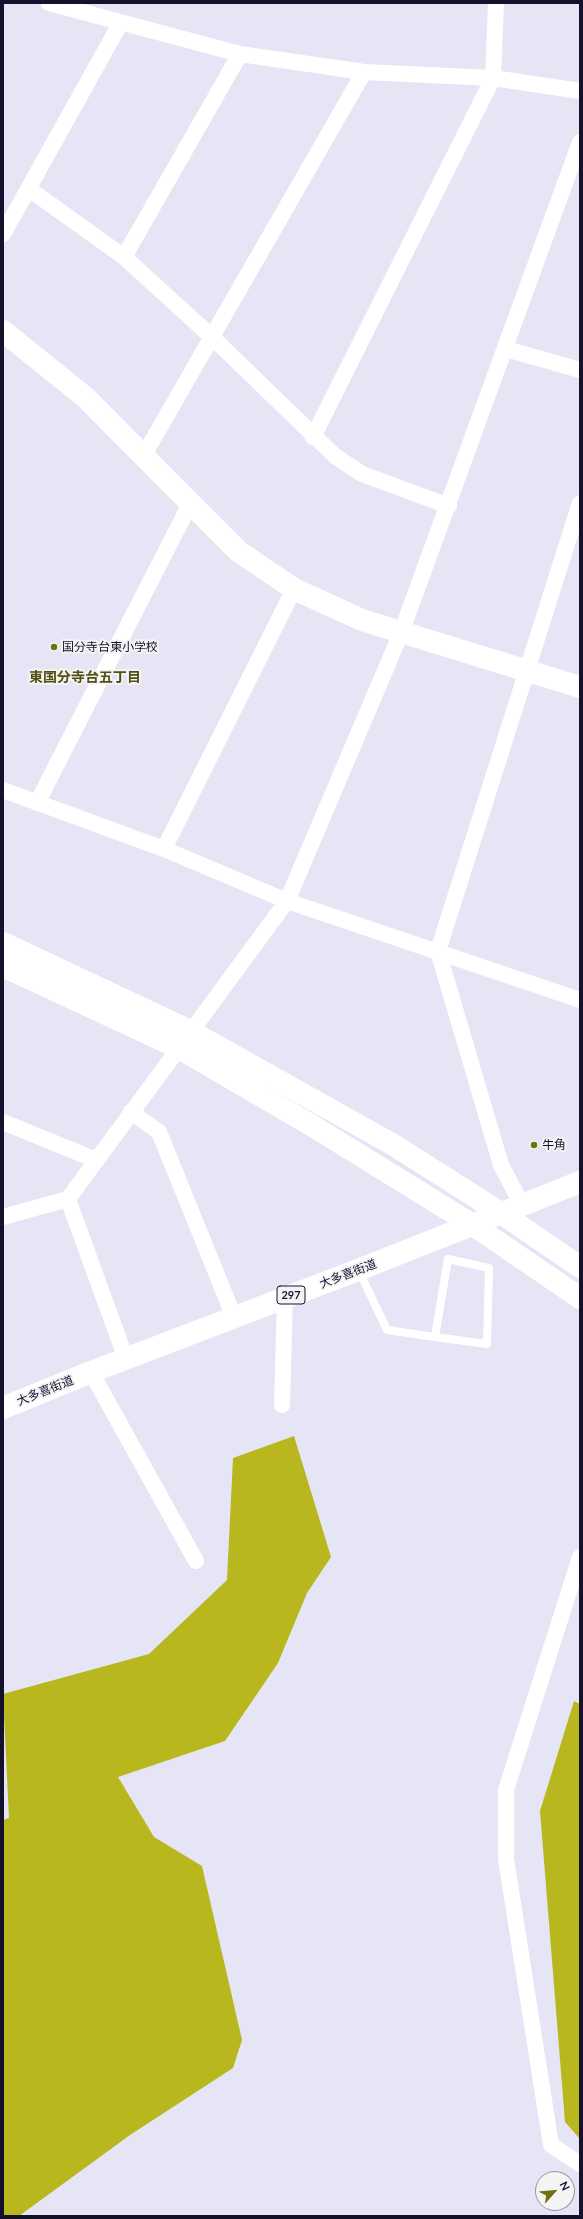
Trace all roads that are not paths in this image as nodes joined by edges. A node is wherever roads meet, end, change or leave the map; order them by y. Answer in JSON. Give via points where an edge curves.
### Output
{"nodes":[{"id":1,"x":49,"y":3,"type":"edge"},
{"id":2,"x":496,"y":3,"type":"edge"},
{"id":3,"x":120,"y":24,"type":"junction"},
{"id":4,"x":240,"y":54,"type":"junction"},
{"id":5,"x":364,"y":72,"type":"junction"},
{"id":6,"x":494,"y":78,"type":"junction"},
{"id":7,"x":580,"y":91,"type":"edge"},
{"id":8,"x":580,"y":142,"type":"edge"},
{"id":9,"x":29,"y":189,"type":"junction"},
{"id":10,"x":3,"y":234,"type":"edge"},
{"id":11,"x":124,"y":257,"type":"junction"},
{"id":12,"x":3,"y":331,"type":"edge"},
{"id":13,"x":212,"y":338,"type":"junction"},
{"id":14,"x":506,"y":349,"type":"junction"},
{"id":15,"x":580,"y":370,"type":"edge"},
{"id":16,"x":313,"y":437,"type":"junction"},
{"id":17,"x":144,"y":455,"type":"junction"},
{"id":18,"x":580,"y":503,"type":"edge"},
{"id":19,"x":190,"y":504,"type":"junction"},
{"id":20,"x":449,"y":506,"type":"junction"},
{"id":21,"x":294,"y":589,"type":"junction"},
{"id":22,"x":401,"y":633,"type":"junction"},
{"id":23,"x":526,"y":670,"type":"junction"},
{"id":24,"x":580,"y":687,"type":"edge"},
{"id":25,"x":3,"y":790,"type":"edge"},
{"id":26,"x":37,"y":803,"type":"junction"},
{"id":27,"x":164,"y":849,"type":"junction"},
{"id":28,"x":287,"y":901,"type":"junction"},
{"id":29,"x":3,"y":943,"type":"edge"},
{"id":30,"x":438,"y":951,"type":"junction"},
{"id":31,"x":3,"y":966,"type":"edge"},
{"id":32,"x":580,"y":1000,"type":"edge"},
{"id":33,"x":185,"y":1039,"type":"junction"},
{"id":34,"x":131,"y":1112,"type":"junction"},
{"id":35,"x":3,"y":1122,"type":"edge"},
{"id":36,"x":96,"y":1160,"type":"junction"},
{"id":37,"x":580,"y":1182,"type":"edge"},
{"id":38,"x":68,"y":1199,"type":"junction"},
{"id":39,"x":522,"y":1205,"type":"junction"},
{"id":40,"x":501,"y":1213,"type":"junction"},
{"id":41,"x":3,"y":1217,"type":"edge"},
{"id":42,"x":473,"y":1225,"type":"junction"},
{"id":43,"x":580,"y":1267,"type":"edge"},
{"id":44,"x":358,"y":1270,"type":"junction"},
{"id":45,"x":285,"y":1297,"type":"junction"},
{"id":46,"x":580,"y":1298,"type":"edge"},
{"id":47,"x":234,"y":1317,"type":"junction"},
{"id":48,"x":435,"y":1337,"type":"junction"},
{"id":49,"x":126,"y":1359,"type":"junction"},
{"id":50,"x":91,"y":1372,"type":"junction"},
{"id":51,"x":282,"y":1406,"type":"dead end"},
{"id":52,"x":3,"y":1408,"type":"edge"},
{"id":53,"x":580,"y":1557,"type":"edge"},
{"id":54,"x":196,"y":1561,"type":"dead end"},
{"id":55,"x":580,"y":2164,"type":"edge"}],
"edges":[{"from":1,"to":3,"type":"street"},
{"from":2,"to":6,"type":"street"},
{"from":3,"to":4,"type":"street"},
{"from":3,"to":9,"type":"street"},
{"from":4,"to":5,"type":"street"},
{"from":4,"to":11,"type":"street"},
{"from":5,"to":6,"type":"street"},
{"from":5,"to":13,"type":"street"},
{"from":6,"to":7,"type":"street"},
{"from":6,"to":16,"type":"street"},
{"from":8,"to":14,"type":"street"},
{"from":9,"to":10,"type":"street"},
{"from":9,"to":11,"type":"street"},
{"from":11,"to":13,"type":"street"},
{"from":12,"to":17,"type":"main road","via":[[86,397]]},
{"from":13,"to":16,"type":"street"},
{"from":13,"to":17,"type":"street"},
{"from":14,"to":15,"type":"street"},
{"from":14,"to":20,"type":"street"},
{"from":16,"to":20,"type":"street","via":[[362,474]]},
{"from":17,"to":19,"type":"main road"},
{"from":18,"to":23,"type":"street"},
{"from":19,"to":21,"type":"main road","via":[[238,551]]},
{"from":19,"to":26,"type":"street"},
{"from":20,"to":22,"type":"street"},
{"from":21,"to":22,"type":"main road","via":[[362,620]]},
{"from":21,"to":27,"type":"street"},
{"from":22,"to":23,"type":"main road"},
{"from":22,"to":28,"type":"street"},
{"from":23,"to":24,"type":"main road"},
{"from":23,"to":30,"type":"street"},
{"from":25,"to":26,"type":"street"},
{"from":26,"to":27,"type":"street"},
{"from":27,"to":28,"type":"street"},
{"from":28,"to":30,"type":"street"},
{"from":28,"to":33,"type":"street"},
{"from":29,"to":33,"type":"main road"},
{"from":30,"to":32,"type":"street"},
{"from":30,"to":39,"type":"street","via":[[501,1165]]},
{"from":31,"to":33,"type":"main road"},
{"from":33,"to":34,"type":"street"},
{"from":33,"to":40,"type":"main road","via":[[392,1144]]},
{"from":33,"to":42,"type":"main road","via":[[311,1125]]},
{"from":34,"to":36,"type":"street"},
{"from":34,"to":47,"type":"street","via":[[159,1132]]},
{"from":35,"to":36,"type":"street"},
{"from":36,"to":38,"type":"street"},
{"from":37,"to":39,"type":"main road","name":"大多喜街道","number":"297"},
{"from":38,"to":41,"type":"street"},
{"from":38,"to":49,"type":"street"},
{"from":39,"to":40,"type":"main road","name":"大多喜街道","number":"297"},
{"from":40,"to":42,"type":"main road","name":"大多喜街道","number":"297"},
{"from":40,"to":43,"type":"main road"},
{"from":42,"to":44,"type":"main road","name":"大多喜街道","number":"297"},
{"from":42,"to":46,"type":"main road"},
{"from":44,"to":45,"type":"main road","name":"大多喜街道","number":"297"},
{"from":44,"to":48,"type":"lane","via":[[387,1330]]},
{"from":45,"to":47,"type":"main road","name":"大多喜街道","number":"297"},
{"from":45,"to":51,"type":"street"},
{"from":47,"to":49,"type":"main road","name":"大多喜街道","number":"297"},
{"from":48,"to":48,"type":"lane","via":[[487,1344],[489,1268],[448,1259]]},
{"from":49,"to":50,"type":"main road","name":"大多喜街道","number":"297"},
{"from":50,"to":52,"type":"main road","name":"大多喜街道","number":"297"},
{"from":50,"to":54,"type":"street"},
{"from":53,"to":55,"type":"street","via":[[506,1790],[506,1859],[552,2145]]}]}
